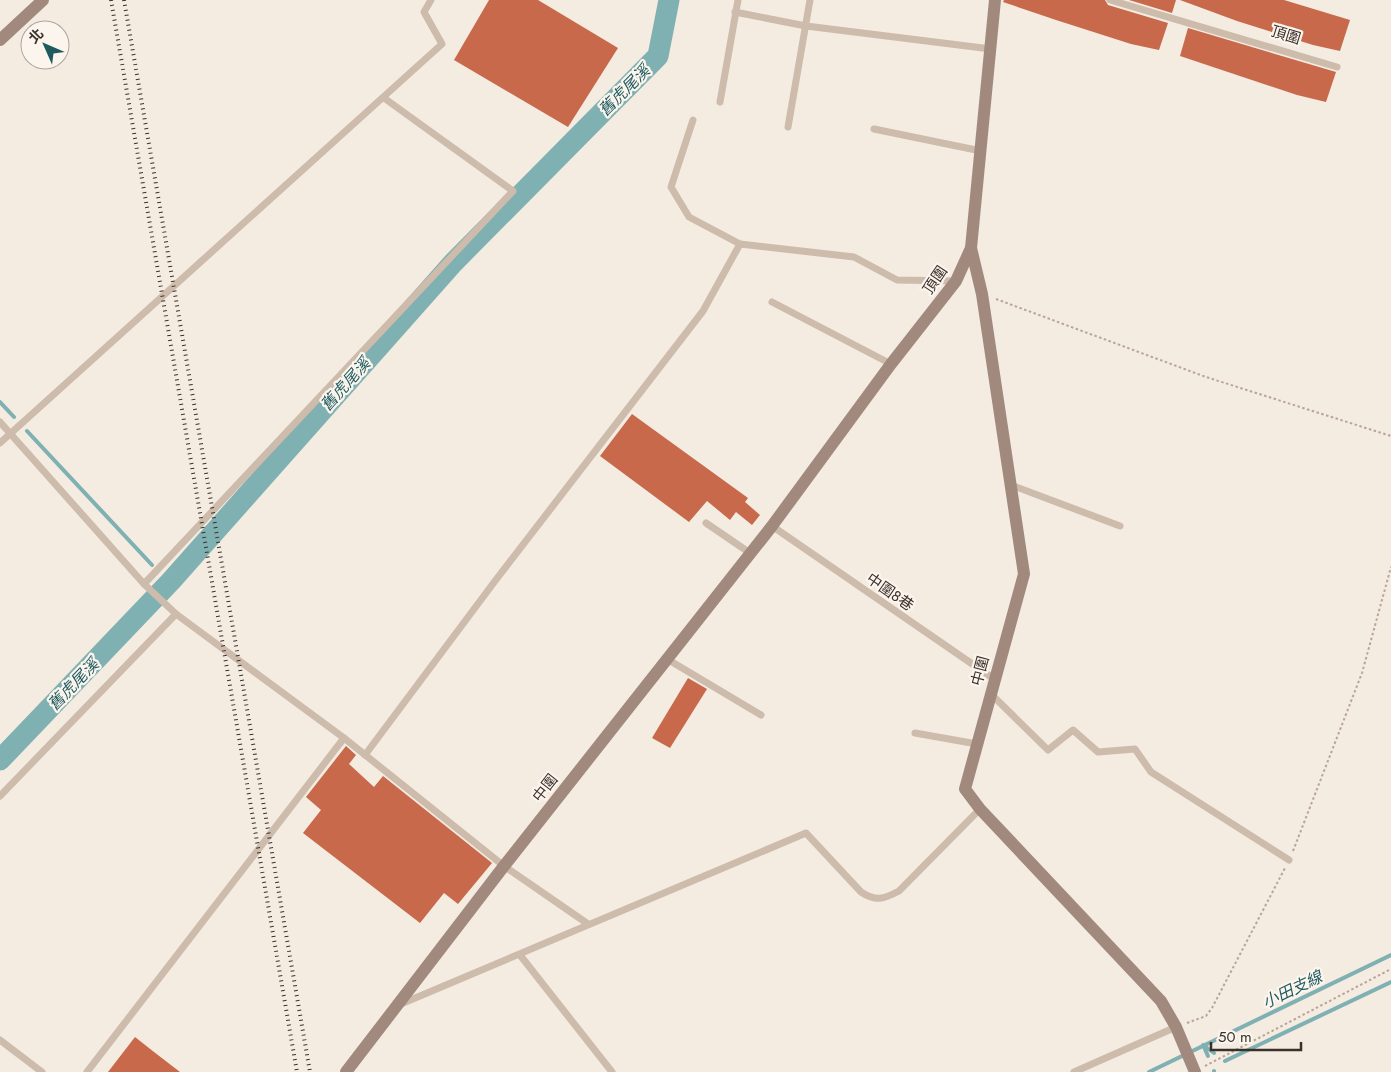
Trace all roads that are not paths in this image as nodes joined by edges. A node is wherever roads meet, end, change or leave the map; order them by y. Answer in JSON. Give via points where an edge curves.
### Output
{"nodes":[{"id":1,"x":43,"y":0,"type":"edge"},
{"id":2,"x":431,"y":0,"type":"edge"},
{"id":3,"x":738,"y":0,"type":"edge"},
{"id":4,"x":810,"y":0,"type":"edge"},
{"id":5,"x":995,"y":0,"type":"edge"},
{"id":6,"x":1110,"y":0,"type":"edge"},
{"id":7,"x":736,"y":12,"type":"junction"},
{"id":8,"x":806,"y":26,"type":"junction"},
{"id":9,"x":0,"y":40,"type":"edge"},
{"id":10,"x":991,"y":49,"type":"junction"},
{"id":11,"x":1337,"y":67,"type":"dead end"},
{"id":12,"x":384,"y":98,"type":"junction"},
{"id":13,"x":720,"y":102,"type":"dead end"},
{"id":14,"x":693,"y":120,"type":"dead end"},
{"id":15,"x":788,"y":127,"type":"dead end"},
{"id":16,"x":874,"y":129,"type":"dead end"},
{"id":17,"x":981,"y":151,"type":"junction"},
{"id":18,"x":740,"y":244,"type":"junction"},
{"id":19,"x":971,"y":248,"type":"junction"},
{"id":20,"x":956,"y":281,"type":"junction"},
{"id":21,"x":772,"y":302,"type":"dead end"},
{"id":22,"x":891,"y":364,"type":"junction"},
{"id":23,"x":0,"y":422,"type":"edge"},
{"id":24,"x":10,"y":433,"type":"junction"},
{"id":25,"x":0,"y":443,"type":"edge"},
{"id":26,"x":1011,"y":486,"type":"junction"},
{"id":27,"x":706,"y":523,"type":"dead end"},
{"id":28,"x":772,"y":526,"type":"junction"},
{"id":29,"x":1120,"y":526,"type":"dead end"},
{"id":30,"x":750,"y":553,"type":"junction"},
{"id":31,"x":146,"y":586,"type":"junction"},
{"id":32,"x":176,"y":614,"type":"junction"},
{"id":33,"x":667,"y":659,"type":"junction"},
{"id":34,"x":994,"y":679,"type":"junction"},
{"id":35,"x":990,"y":694,"type":"junction"},
{"id":36,"x":761,"y":715,"type":"dead end"},
{"id":37,"x":915,"y":733,"type":"dead end"},
{"id":38,"x":344,"y":738,"type":"junction"},
{"id":39,"x":977,"y":744,"type":"junction"},
{"id":40,"x":365,"y":755,"type":"junction"},
{"id":41,"x":0,"y":796,"type":"edge"},
{"id":42,"x":980,"y":809,"type":"junction"},
{"id":43,"x":1290,"y":860,"type":"road end"},
{"id":44,"x":504,"y":866,"type":"junction"},
{"id":45,"x":588,"y":924,"type":"junction"},
{"id":46,"x":520,"y":955,"type":"junction"},
{"id":47,"x":395,"y":1006,"type":"junction"},
{"id":48,"x":1176,"y":1027,"type":"junction"},
{"id":49,"x":0,"y":1040,"type":"edge"},
{"id":50,"x":42,"y":1072,"type":"edge"},
{"id":51,"x":87,"y":1072,"type":"edge"},
{"id":52,"x":346,"y":1072,"type":"edge"},
{"id":53,"x":612,"y":1072,"type":"edge"},
{"id":54,"x":1074,"y":1072,"type":"edge"},
{"id":55,"x":1194,"y":1072,"type":"edge"}],
"edges":[{"from":1,"to":9,"type":"street"},
{"from":2,"to":12,"type":"lane","via":[[424,12],[442,44]]},
{"from":3,"to":7,"type":"lane"},
{"from":4,"to":8,"type":"lane"},
{"from":5,"to":10,"type":"street","name":"頂圍"},
{"from":6,"to":11,"type":"lane","name":"頂圍"},
{"from":7,"to":8,"type":"lane"},
{"from":7,"to":13,"type":"lane"},
{"from":8,"to":10,"type":"lane"},
{"from":8,"to":15,"type":"lane"},
{"from":10,"to":17,"type":"street","name":"頂圍"},
{"from":12,"to":24,"type":"lane"},
{"from":12,"to":31,"type":"lane","via":[[513,191]]},
{"from":14,"to":18,"type":"lane","via":[[671,187],[689,217]]},
{"from":16,"to":17,"type":"lane"},
{"from":17,"to":19,"type":"street","name":"頂圍"},
{"from":18,"to":20,"type":"lane","via":[[854,257],[897,280]]},
{"from":18,"to":40,"type":"lane","via":[[703,311]]},
{"from":19,"to":20,"type":"street","name":"頂圍"},
{"from":19,"to":26,"type":"street","name":"中圍","via":[[982,294]]},
{"from":20,"to":22,"type":"street","name":"頂圍"},
{"from":21,"to":22,"type":"lane"},
{"from":22,"to":28,"type":"street","name":"頂圍"},
{"from":23,"to":24,"type":"lane"},
{"from":24,"to":25,"type":"lane"},
{"from":24,"to":31,"type":"lane"},
{"from":26,"to":29,"type":"lane"},
{"from":26,"to":34,"type":"street","name":"中圍","via":[[1024,574]]},
{"from":27,"to":30,"type":"lane"},
{"from":28,"to":30,"type":"street","name":"中圍"},
{"from":28,"to":34,"type":"lane","name":"中圍8巷"},
{"from":30,"to":33,"type":"street","name":"中圍"},
{"from":31,"to":32,"type":"lane"},
{"from":32,"to":38,"type":"lane"},
{"from":32,"to":41,"type":"lane"},
{"from":33,"to":36,"type":"lane"},
{"from":33,"to":44,"type":"street","name":"中圍"},
{"from":34,"to":35,"type":"street","name":"中圍"},
{"from":35,"to":39,"type":"street","name":"中圍"},
{"from":35,"to":43,"type":"lane","via":[[1048,750],[1073,730],[1098,752],[1135,749],[1151,772]]},
{"from":37,"to":39,"type":"lane"},
{"from":38,"to":40,"type":"lane"},
{"from":38,"to":51,"type":"lane"},
{"from":39,"to":42,"type":"street","name":"中圍","via":[[965,789]]},
{"from":40,"to":44,"type":"lane"},
{"from":42,"to":45,"type":"lane","via":[[899,891],[883,900],[870,898],[861,892],[806,833]]},
{"from":42,"to":48,"type":"street","name":"中圍","via":[[1161,1002]]},
{"from":44,"to":45,"type":"lane"},
{"from":44,"to":47,"type":"street","name":"中圍"},
{"from":45,"to":46,"type":"lane"},
{"from":46,"to":47,"type":"lane"},
{"from":46,"to":53,"type":"lane"},
{"from":47,"to":52,"type":"street","name":"中圍"},
{"from":48,"to":54,"type":"lane"},
{"from":48,"to":55,"type":"street","name":"中圍"},
{"from":49,"to":50,"type":"lane"}]}
